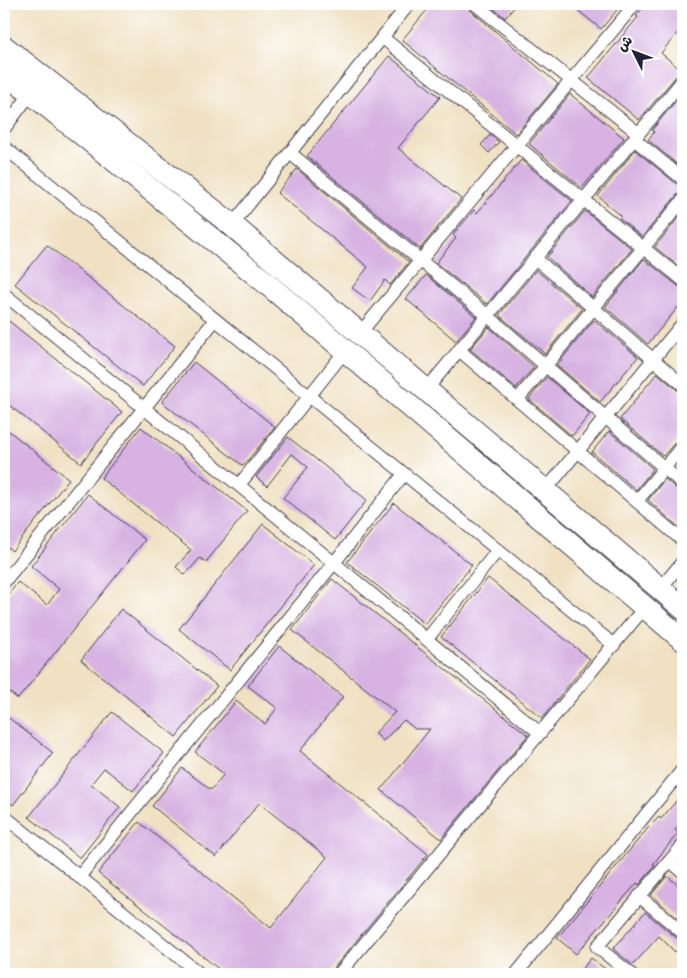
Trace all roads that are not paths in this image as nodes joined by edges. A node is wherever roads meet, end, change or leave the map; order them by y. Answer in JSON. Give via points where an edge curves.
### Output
{"nodes":[{"id":1,"x":410,"y":4,"type":"edge"},
{"id":2,"x":475,"y":4,"type":"edge"},
{"id":3,"x":635,"y":4,"type":"edge"},
{"id":4,"x":382,"y":38,"type":"junction"},
{"id":5,"x":4,"y":47,"type":"edge"},
{"id":6,"x":4,"y":73,"type":"edge"},
{"id":7,"x":572,"y":79,"type":"junction"},
{"id":8,"x":683,"y":80,"type":"edge"},
{"id":9,"x":31,"y":93,"type":"junction"},
{"id":10,"x":4,"y":129,"type":"edge"},
{"id":11,"x":636,"y":136,"type":"junction"},
{"id":12,"x":515,"y":146,"type":"junction"},
{"id":13,"x":4,"y":147,"type":"edge"},
{"id":14,"x":290,"y":153,"type":"junction"},
{"id":15,"x":683,"y":179,"type":"edge"},
{"id":16,"x":584,"y":200,"type":"junction"},
{"id":17,"x":683,"y":200,"type":"edge"},
{"id":18,"x":232,"y":225,"type":"junction"},
{"id":19,"x":643,"y":247,"type":"junction"},
{"id":20,"x":536,"y":258,"type":"junction"},
{"id":21,"x":421,"y":261,"type":"junction"},
{"id":22,"x":683,"y":280,"type":"edge"},
{"id":23,"x":4,"y":294,"type":"edge"},
{"id":24,"x":593,"y":308,"type":"junction"},
{"id":25,"x":488,"y":316,"type":"junction"},
{"id":26,"x":215,"y":320,"type":"junction"},
{"id":27,"x":683,"y":323,"type":"edge"},
{"id":28,"x":360,"y":333,"type":"junction"},
{"id":29,"x":459,"y":350,"type":"junction"},
{"id":30,"x":345,"y":351,"type":"junction"},
{"id":31,"x":654,"y":360,"type":"junction"},
{"id":32,"x":545,"y":366,"type":"junction"},
{"id":33,"x":683,"y":385,"type":"edge"},
{"id":34,"x":426,"y":390,"type":"junction"},
{"id":35,"x":309,"y":396,"type":"junction"},
{"id":36,"x":518,"y":399,"type":"junction"},
{"id":37,"x":145,"y":408,"type":"junction"},
{"id":38,"x":606,"y":417,"type":"junction"},
{"id":39,"x":683,"y":445,"type":"edge"},
{"id":40,"x":578,"y":450,"type":"junction"},
{"id":41,"x":665,"y":468,"type":"junction"},
{"id":42,"x":404,"y":474,"type":"junction"},
{"id":43,"x":683,"y":484,"type":"edge"},
{"id":44,"x":239,"y":485,"type":"junction"},
{"id":45,"x":545,"y":491,"type":"junction"},
{"id":46,"x":637,"y":501,"type":"junction"},
{"id":47,"x":683,"y":541,"type":"edge"},
{"id":48,"x":498,"y":550,"type":"junction"},
{"id":49,"x":683,"y":562,"type":"edge"},
{"id":50,"x":334,"y":563,"type":"junction"},
{"id":51,"x":4,"y":582,"type":"edge"},
{"id":52,"x":660,"y":589,"type":"junction"},
{"id":53,"x":645,"y":607,"type":"junction"},
{"id":54,"x":683,"y":608,"type":"edge"},
{"id":55,"x":427,"y":639,"type":"junction"},
{"id":56,"x":683,"y":640,"type":"edge"},
{"id":57,"x":614,"y":645,"type":"junction"},
{"id":58,"x":540,"y":733,"type":"junction"},
{"id":59,"x":682,"y":773,"type":"edge"},
{"id":60,"x":4,"y":816,"type":"edge"},
{"id":61,"x":683,"y":845,"type":"edge"},
{"id":62,"x":670,"y":861,"type":"junction"},
{"id":63,"x":683,"y":872,"type":"edge"},
{"id":64,"x":79,"y":877,"type":"junction"},
{"id":65,"x":639,"y":896,"type":"junction"},
{"id":66,"x":683,"y":933,"type":"edge"},
{"id":67,"x":200,"y":974,"type":"edge"},
{"id":68,"x":339,"y":974,"type":"edge"},
{"id":69,"x":516,"y":974,"type":"edge"},
{"id":70,"x":630,"y":974,"type":"edge"}],
"edges":[{"from":1,"to":4,"type":"street"},
{"from":2,"to":7,"type":"street"},
{"from":3,"to":7,"type":"street"},
{"from":4,"to":12,"type":"street"},
{"from":4,"to":14,"type":"street"},
{"from":5,"to":18,"type":"highway"},
{"from":6,"to":9,"type":"highway"},
{"from":7,"to":11,"type":"street"},
{"from":7,"to":12,"type":"street"},
{"from":8,"to":11,"type":"street"},
{"from":9,"to":10,"type":"street"},
{"from":9,"to":30,"type":"highway","via":[[265,282]]},
{"from":11,"to":15,"type":"street"},
{"from":11,"to":16,"type":"street"},
{"from":12,"to":16,"type":"street"},
{"from":12,"to":21,"type":"street"},
{"from":13,"to":26,"type":"street"},
{"from":14,"to":18,"type":"street"},
{"from":14,"to":21,"type":"street"},
{"from":16,"to":19,"type":"street"},
{"from":16,"to":20,"type":"street"},
{"from":17,"to":19,"type":"street"},
{"from":18,"to":28,"type":"highway"},
{"from":19,"to":22,"type":"street"},
{"from":19,"to":24,"type":"street"},
{"from":20,"to":24,"type":"street"},
{"from":20,"to":25,"type":"street"},
{"from":21,"to":25,"type":"street"},
{"from":21,"to":28,"type":"street"},
{"from":23,"to":37,"type":"street"},
{"from":24,"to":31,"type":"street"},
{"from":24,"to":32,"type":"street"},
{"from":25,"to":29,"type":"street"},
{"from":25,"to":32,"type":"street"},
{"from":26,"to":35,"type":"street"},
{"from":26,"to":37,"type":"street"},
{"from":27,"to":31,"type":"street"},
{"from":28,"to":34,"type":"highway"},
{"from":29,"to":34,"type":"street"},
{"from":29,"to":36,"type":"street"},
{"from":30,"to":35,"type":"street"},
{"from":30,"to":53,"type":"highway"},
{"from":31,"to":33,"type":"street"},
{"from":31,"to":38,"type":"street"},
{"from":32,"to":36,"type":"street"},
{"from":32,"to":38,"type":"street"},
{"from":34,"to":45,"type":"highway"},
{"from":35,"to":42,"type":"street"},
{"from":35,"to":44,"type":"street"},
{"from":36,"to":40,"type":"street"},
{"from":37,"to":44,"type":"street"},
{"from":37,"to":51,"type":"street"},
{"from":38,"to":40,"type":"street"},
{"from":38,"to":41,"type":"street"},
{"from":39,"to":41,"type":"street"},
{"from":40,"to":45,"type":"street"},
{"from":40,"to":46,"type":"street"},
{"from":41,"to":43,"type":"street"},
{"from":41,"to":46,"type":"street"},
{"from":42,"to":48,"type":"street"},
{"from":42,"to":50,"type":"street"},
{"from":44,"to":50,"type":"street"},
{"from":45,"to":52,"type":"highway"},
{"from":46,"to":47,"type":"street"},
{"from":48,"to":55,"type":"street"},
{"from":48,"to":57,"type":"street"},
{"from":49,"to":52,"type":"street"},
{"from":50,"to":55,"type":"street"},
{"from":50,"to":64,"type":"street"},
{"from":52,"to":54,"type":"highway"},
{"from":53,"to":56,"type":"highway"},
{"from":53,"to":57,"type":"street"},
{"from":55,"to":58,"type":"street"},
{"from":57,"to":58,"type":"street"},
{"from":58,"to":68,"type":"street"},
{"from":59,"to":69,"type":"street"},
{"from":60,"to":64,"type":"street"},
{"from":61,"to":62,"type":"street"},
{"from":62,"to":63,"type":"street"},
{"from":62,"to":65,"type":"street"},
{"from":64,"to":67,"type":"street"},
{"from":65,"to":66,"type":"street"},
{"from":65,"to":70,"type":"street","via":[[597,947]]}]}
